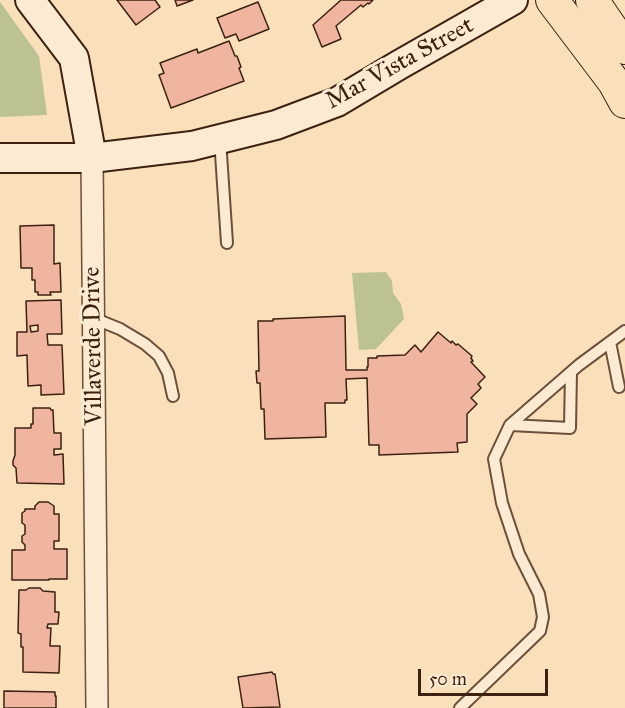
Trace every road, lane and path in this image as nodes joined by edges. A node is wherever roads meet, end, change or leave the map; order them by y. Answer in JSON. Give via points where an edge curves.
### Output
{"nodes":[{"id":1,"x":30,"y":0,"type":"edge"},
{"id":2,"x":513,"y":0,"type":"edge"},
{"id":3,"x":552,"y":0,"type":"edge"},
{"id":4,"x":592,"y":0,"type":"edge"},
{"id":5,"x":625,"y":48,"type":"edge"},
{"id":6,"x":625,"y":102,"type":"edge"},
{"id":7,"x":220,"y":139,"type":"junction"},
{"id":8,"x":0,"y":158,"type":"edge"},
{"id":9,"x":92,"y":158,"type":"junction"},
{"id":10,"x":227,"y":243,"type":"dead end"},
{"id":11,"x":93,"y":318,"type":"junction"},
{"id":12,"x":625,"y":331,"type":"edge"},
{"id":13,"x":610,"y":342,"type":"junction"},
{"id":14,"x":571,"y":372,"type":"junction"},
{"id":15,"x":619,"y":387,"type":"dead end"},
{"id":16,"x":173,"y":396,"type":"dead end"},
{"id":17,"x":510,"y":425,"type":"junction"},
{"id":18,"x":97,"y":708,"type":"edge"},
{"id":19,"x":460,"y":708,"type":"edge"}],
"edges":[{"from":1,"to":9,"type":"street","name":"Villaverde Drive","via":[[74,58]]},
{"from":2,"to":7,"type":"street","name":"Mar Vista Street","via":[[337,102],[276,125]]},
{"from":3,"to":6,"type":"main road"},
{"from":4,"to":5,"type":"main road"},
{"from":7,"to":9,"type":"street","name":"Mar Vista Street"},
{"from":7,"to":10,"type":"lane"},
{"from":8,"to":9,"type":"street","name":"Mar Vista Street"},
{"from":9,"to":11,"type":"street","name":"Villaverde Drive"},
{"from":11,"to":16,"type":"lane","via":[[120,329],[159,356]]},
{"from":11,"to":18,"type":"street","name":"Villaverde Drive"},
{"from":12,"to":13,"type":"lane"},
{"from":13,"to":14,"type":"lane"},
{"from":13,"to":15,"type":"lane"},
{"from":14,"to":17,"type":"lane"},
{"from":14,"to":17,"type":"lane","via":[[570,428]]},
{"from":17,"to":19,"type":"lane","via":[[494,459],[501,503],[519,554],[539,594],[543,617],[540,631]]}]}
